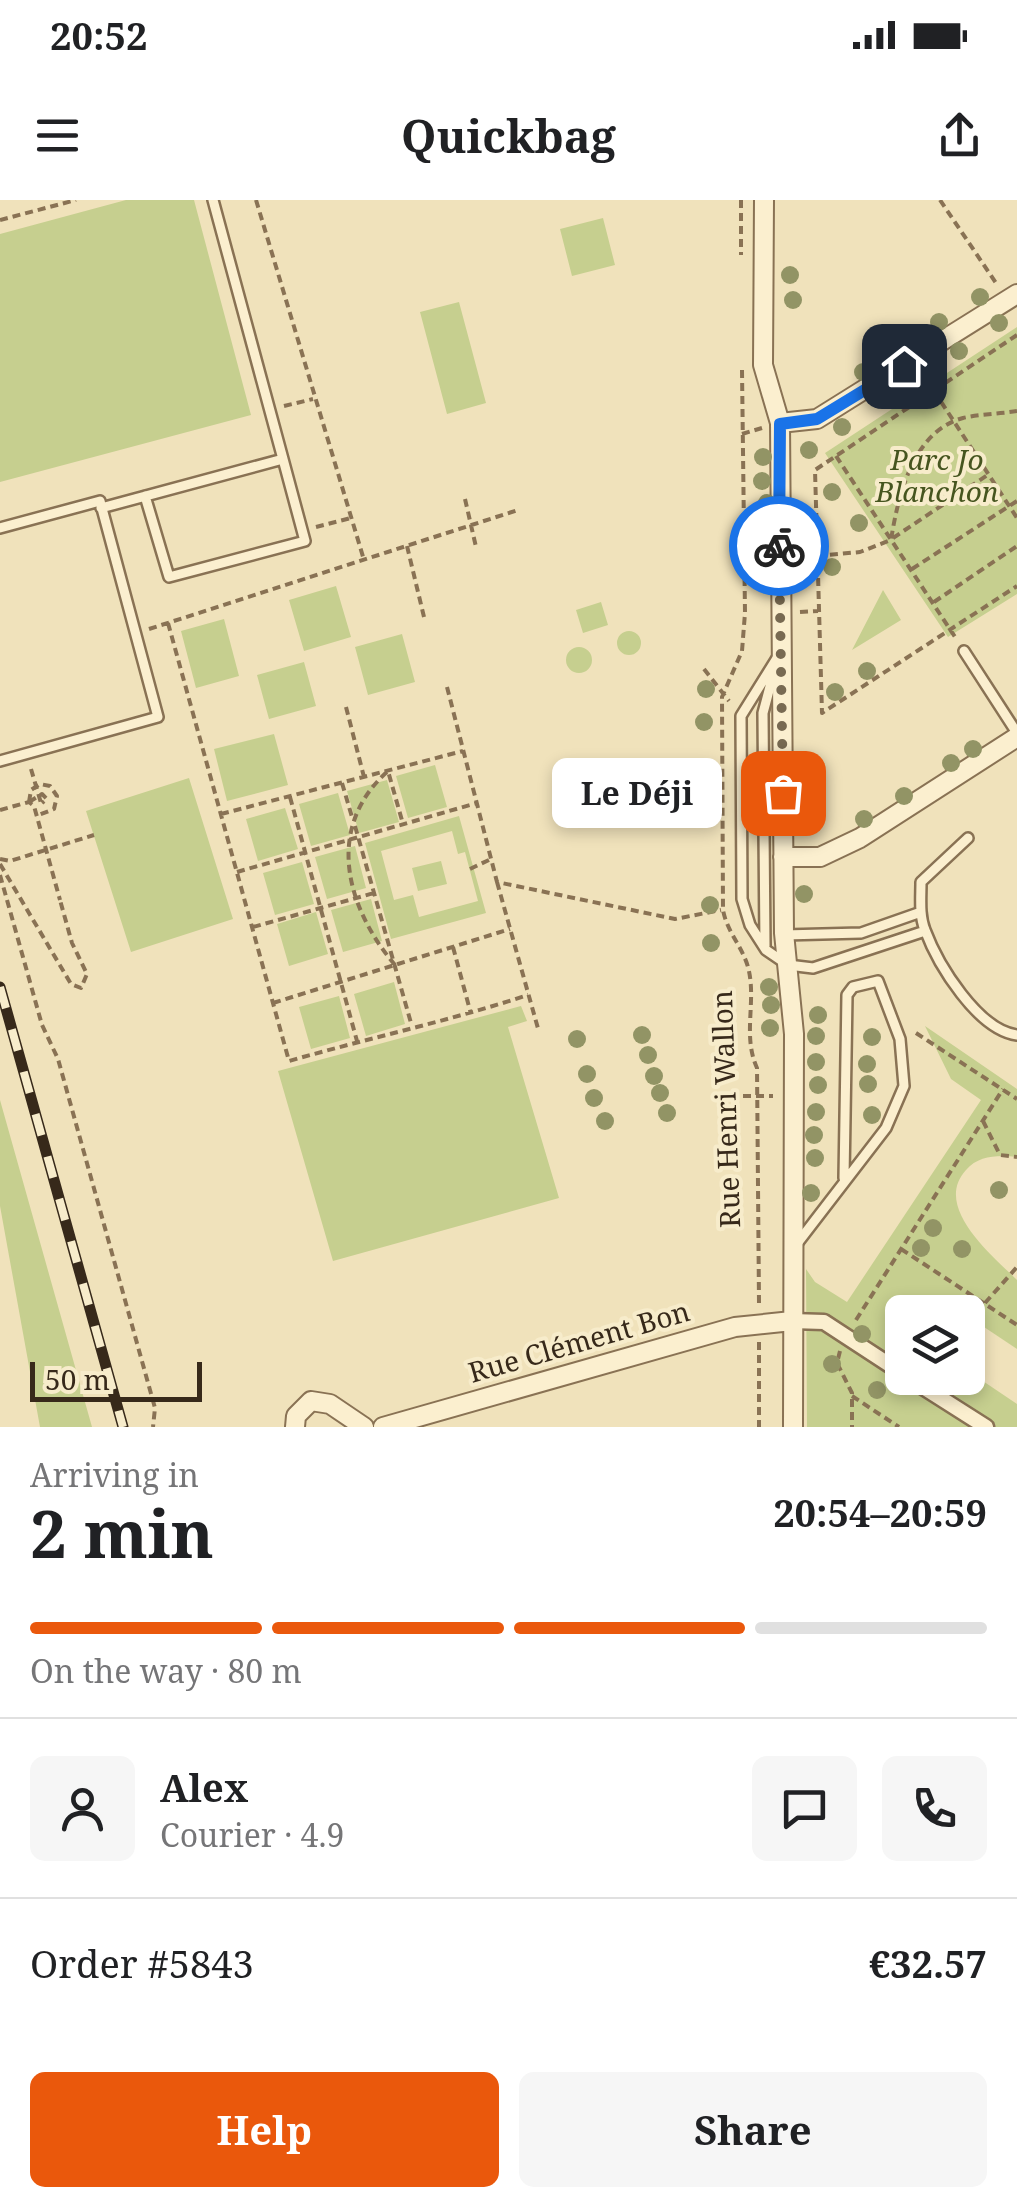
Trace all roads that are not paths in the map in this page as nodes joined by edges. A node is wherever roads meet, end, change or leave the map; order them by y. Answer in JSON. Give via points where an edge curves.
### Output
{"nodes":[{"id":1,"x":213,"y":200,"type":"edge"},
{"id":2,"x":764,"y":200,"type":"edge"},
{"id":3,"x":1012,"y":297,"type":"edge"},
{"id":4,"x":780,"y":424,"type":"junction"},
{"id":5,"x":282,"y":458,"type":"junction"},
{"id":6,"x":145,"y":496,"type":"junction"},
{"id":7,"x":101,"y":508,"type":"junction"},
{"id":8,"x":0,"y":528,"type":"edge"},
{"id":9,"x":964,"y":650,"type":"road end"},
{"id":10,"x":781,"y":652,"type":"junction"},
{"id":11,"x":1017,"y":735,"type":"edge"},
{"id":12,"x":0,"y":761,"type":"edge"},
{"id":13,"x":968,"y":838,"type":"dead end"},
{"id":14,"x":784,"y":857,"type":"junction"},
{"id":15,"x":921,"y":912,"type":"junction"},
{"id":16,"x":925,"y":931,"type":"junction"},
{"id":17,"x":784,"y":935,"type":"junction"},
{"id":18,"x":766,"y":950,"type":"junction"},
{"id":19,"x":788,"y":964,"type":"junction"},
{"id":20,"x":1017,"y":1034,"type":"edge"},
{"id":21,"x":844,"y":1178,"type":"junction"},
{"id":22,"x":793,"y":1248,"type":"junction"},
{"id":23,"x":792,"y":1320,"type":"junction"},
{"id":24,"x":885,"y":1362,"type":"edge"},
{"id":25,"x":936,"y":1395,"type":"edge"},
{"id":26,"x":296,"y":1427,"type":"edge"},
{"id":27,"x":364,"y":1427,"type":"edge"},
{"id":28,"x":383,"y":1427,"type":"edge"},
{"id":29,"x":792,"y":1427,"type":"edge"},
{"id":30,"x":986,"y":1427,"type":"edge"}],
"edges":[{"from":1,"to":5,"type":"lane"},
{"from":2,"to":4,"type":"street","via":[[763,365]]},
{"from":3,"to":4,"type":"street","via":[[817,419]]},
{"from":4,"to":10,"type":"street"},
{"from":5,"to":6,"type":"lane"},
{"from":5,"to":6,"type":"lane","via":[[305,542],[170,577]]},
{"from":6,"to":7,"type":"lane"},
{"from":7,"to":8,"type":"lane","via":[[100,500]]},
{"from":7,"to":12,"type":"lane","via":[[158,717]]},
{"from":9,"to":11,"type":"lane"},
{"from":10,"to":14,"type":"street"},
{"from":10,"to":18,"type":"lane","via":[[763,714]]},
{"from":10,"to":18,"type":"lane","via":[[741,716],[742,900]]},
{"from":11,"to":14,"type":"street","via":[[860,838],[820,857]]},
{"from":13,"to":15,"type":"lane","via":[[921,882]]},
{"from":14,"to":17,"type":"street"},
{"from":15,"to":16,"type":"lane"},
{"from":15,"to":17,"type":"lane","via":[[861,933]]},
{"from":16,"to":19,"type":"lane","via":[[813,968]]},
{"from":16,"to":20,"type":"lane","via":[[970,1008]]},
{"from":17,"to":19,"type":"street"},
{"from":18,"to":19,"type":"lane"},
{"from":19,"to":22,"type":"street"},
{"from":21,"to":21,"type":"lane","via":[[848,995],[878,980],[900,1039],[904,1086],[886,1128]]},
{"from":21,"to":22,"type":"lane"},
{"from":22,"to":23,"type":"street"},
{"from":23,"to":24,"type":"street","via":[[824,1322]]},
{"from":23,"to":28,"type":"street","name":"Rue Clément Bon","via":[[759,1322]]},
{"from":23,"to":29,"type":"street"},
{"from":25,"to":30,"type":"street"},
{"from":26,"to":27,"type":"street","via":[[296,1416],[311,1401],[330,1404]]}]}
